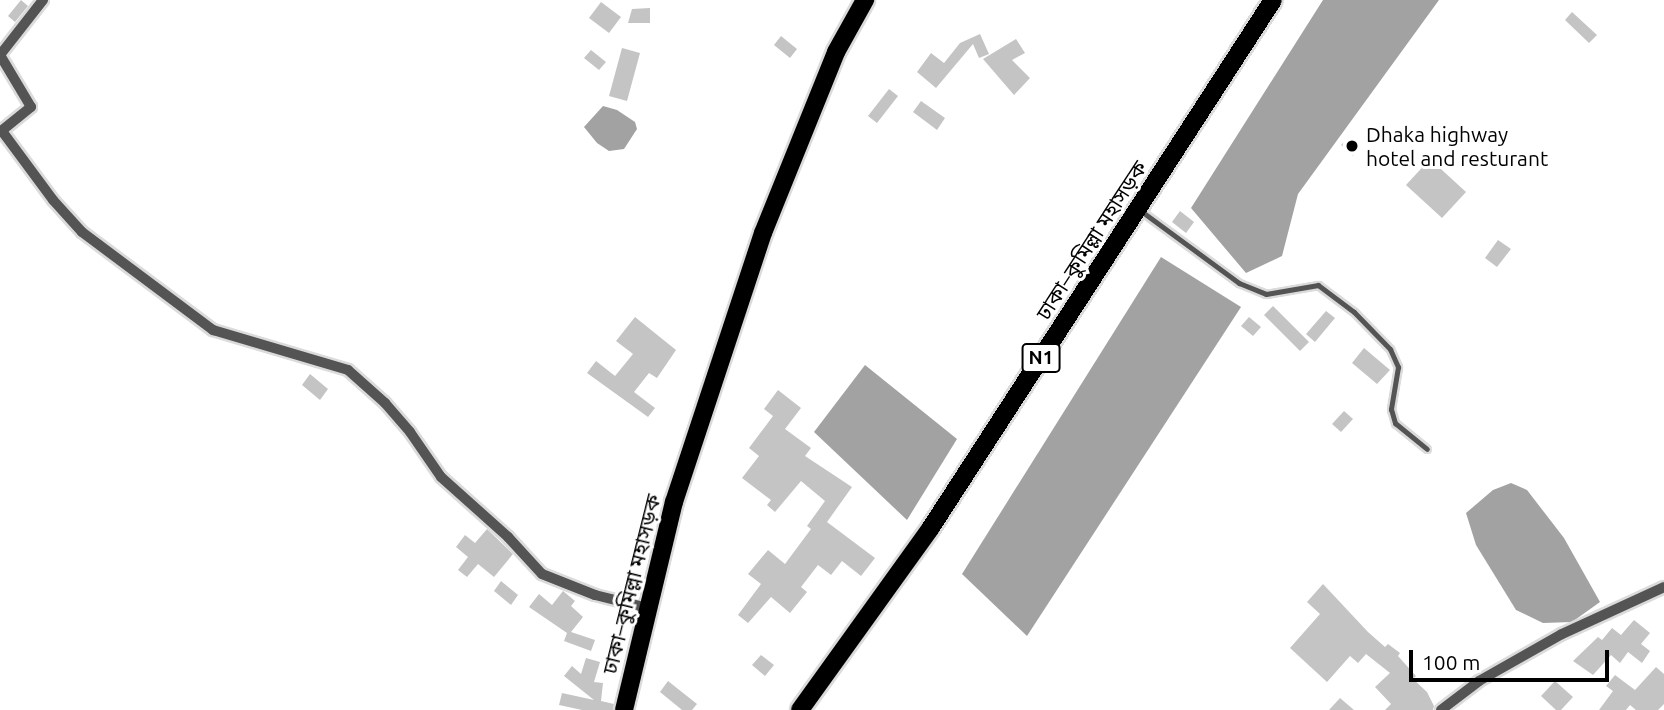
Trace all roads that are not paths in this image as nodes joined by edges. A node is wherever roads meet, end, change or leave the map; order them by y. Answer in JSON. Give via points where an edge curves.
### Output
{"nodes":[{"id":1,"x":43,"y":0,"type":"edge"},
{"id":2,"x":865,"y":0,"type":"edge"},
{"id":3,"x":1273,"y":0,"type":"edge"},
{"id":4,"x":1,"y":132,"type":"edge"},
{"id":5,"x":1139,"y":209,"type":"junction"},
{"id":6,"x":1427,"y":449,"type":"dead end"},
{"id":7,"x":1664,"y":587,"type":"edge"},
{"id":8,"x":648,"y":608,"type":"junction"},
{"id":9,"x":624,"y":710,"type":"edge"},
{"id":10,"x":800,"y":710,"type":"edge"},
{"id":11,"x":1441,"y":710,"type":"edge"}],
"edges":[{"from":1,"to":4,"type":"street","via":[[0,55],[31,107]]},
{"from":2,"to":8,"type":"highway","name":"ঢাকা–কুমিল্লা মহাসড়ক","via":[[836,52],[763,233],[674,502]]},
{"from":3,"to":5,"type":"highway","name":"ঢাকা–কুমিল্লা মহাসড়ক","number":"N1"},
{"from":4,"to":8,"type":"street","via":[[82,232],[214,330],[348,370],[393,412],[441,477],[508,537],[542,575],[595,596]]},
{"from":5,"to":6,"type":"lane","via":[[1239,283],[1266,294],[1318,285],[1354,312],[1390,349],[1398,367],[1391,409],[1395,423]]},
{"from":5,"to":10,"type":"highway","name":"ঢাকা–কুমিল্লা মহাসড়ক","number":"N1","via":[[930,529]]},
{"from":7,"to":11,"type":"street","via":[[1562,634],[1479,681]]},
{"from":8,"to":9,"type":"highway","name":"ঢাকা–কুমিল্লা মহাসড়ক"}]}
